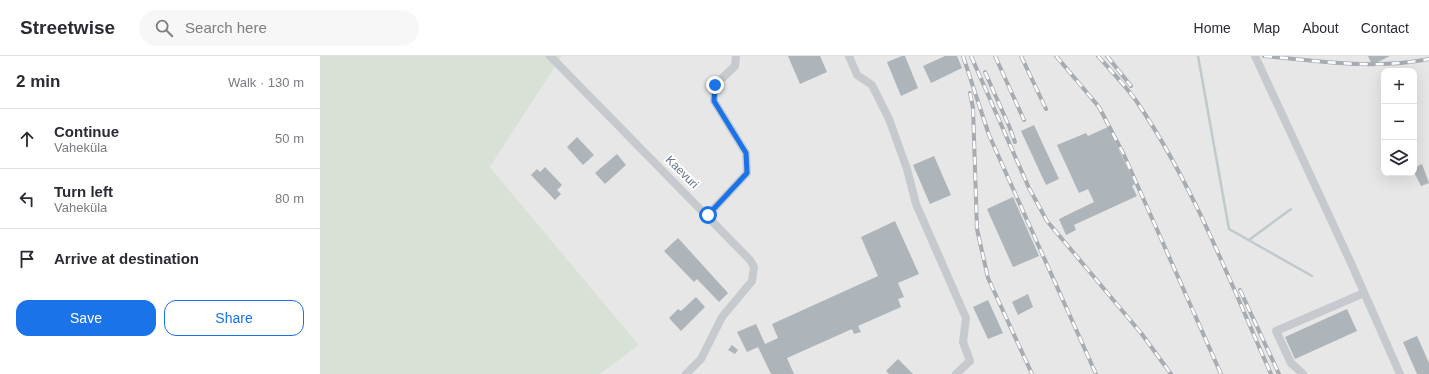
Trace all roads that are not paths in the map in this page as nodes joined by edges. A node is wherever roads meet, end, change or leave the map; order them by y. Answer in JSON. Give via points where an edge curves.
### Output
{"nodes":[{"id":1,"x":550,"y":56,"type":"edge"},
{"id":2,"x":736,"y":56,"type":"edge"},
{"id":3,"x":849,"y":56,"type":"edge"},
{"id":4,"x":1255,"y":56,"type":"edge"},
{"id":5,"x":708,"y":215,"type":"junction"},
{"id":6,"x":1364,"y":293,"type":"junction"},
{"id":7,"x":686,"y":374,"type":"edge"},
{"id":8,"x":956,"y":374,"type":"edge"},
{"id":9,"x":1303,"y":374,"type":"edge"},
{"id":10,"x":1400,"y":374,"type":"edge"}],
"edges":[{"from":1,"to":5,"type":"street","name":"Kaevuri"},
{"from":2,"to":5,"type":"street","via":[[735,66],[715,85],[714,101],[746,153],[747,173]]},
{"from":3,"to":8,"type":"street","via":[[857,74],[872,85],[888,119],[907,169],[916,204],[966,318],[963,342],[970,361]]},
{"from":4,"to":6,"type":"street"},
{"from":5,"to":7,"type":"street","name":"Kaevuri","via":[[754,267],[752,281],[722,317],[701,359]]},
{"from":6,"to":9,"type":"street","via":[[1276,331],[1291,363]]},
{"from":6,"to":10,"type":"street"}]}
